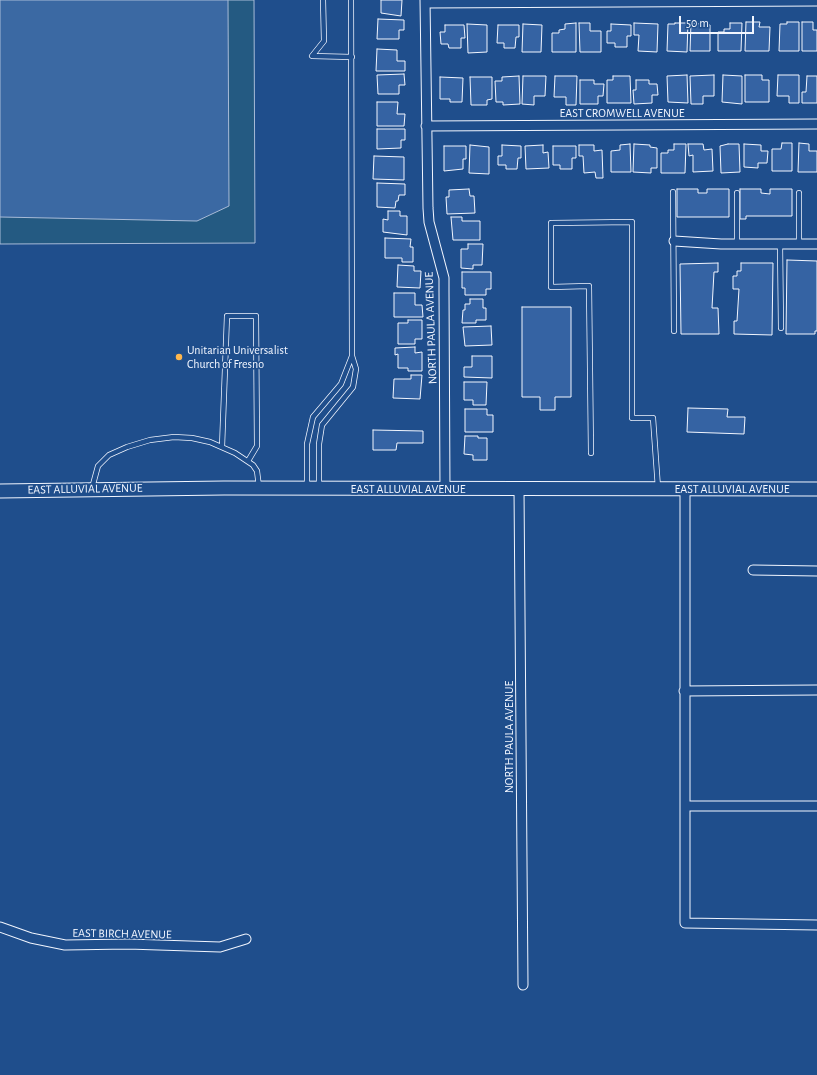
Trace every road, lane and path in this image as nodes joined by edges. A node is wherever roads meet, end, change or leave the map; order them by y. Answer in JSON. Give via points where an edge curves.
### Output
{"nodes":[{"id":1,"x":323,"y":0,"type":"edge"},
{"id":2,"x":351,"y":0,"type":"edge"},
{"id":3,"x":801,"y":1,"type":"edge"},
{"id":4,"x":426,"y":2,"type":"edge"},
{"id":5,"x":817,"y":2,"type":"edge"},
{"id":6,"x":352,"y":57,"type":"junction"},
{"id":7,"x":817,"y":124,"type":"edge"},
{"id":8,"x":426,"y":126,"type":"junction"},
{"id":9,"x":673,"y":192,"type":"dead end"},
{"id":10,"x":737,"y":193,"type":"dead end"},
{"id":11,"x":799,"y":193,"type":"dead end"},
{"id":12,"x":674,"y":241,"type":"junction"},
{"id":13,"x":780,"y":243,"type":"junction"},
{"id":14,"x":737,"y":244,"type":"junction"},
{"id":15,"x":799,"y":244,"type":"junction"},
{"id":16,"x":817,"y":244,"type":"edge"},
{"id":17,"x":781,"y":328,"type":"dead end"},
{"id":18,"x":674,"y":331,"type":"dead end"},
{"id":19,"x":352,"y":356,"type":"junction"},
{"id":20,"x":222,"y":447,"type":"junction"},
{"id":21,"x":591,"y":454,"type":"dead end"},
{"id":22,"x":248,"y":461,"type":"junction"},
{"id":23,"x":259,"y":488,"type":"junction"},
{"id":24,"x":92,"y":489,"type":"junction"},
{"id":25,"x":313,"y":489,"type":"junction"},
{"id":26,"x":519,"y":489,"type":"junction"},
{"id":27,"x":658,"y":489,"type":"junction"},
{"id":28,"x":685,"y":489,"type":"junction"},
{"id":29,"x":817,"y":489,"type":"edge"},
{"id":30,"x":445,"y":490,"type":"junction"},
{"id":31,"x":0,"y":491,"type":"edge"},
{"id":32,"x":753,"y":570,"type":"dead end"},
{"id":33,"x":817,"y":571,"type":"edge"},
{"id":34,"x":817,"y":690,"type":"edge"},
{"id":35,"x":684,"y":691,"type":"junction"},
{"id":36,"x":685,"y":806,"type":"junction"},
{"id":37,"x":817,"y":806,"type":"edge"},
{"id":38,"x":817,"y":925,"type":"edge"},
{"id":39,"x":0,"y":927,"type":"edge"},
{"id":40,"x":246,"y":939,"type":"dead end"},
{"id":41,"x":523,"y":985,"type":"dead end"}],
"edges":[{"from":1,"to":6,"type":"lane","via":[[324,41],[312,56]]},
{"from":2,"to":6,"type":"lane"},
{"from":3,"to":4,"type":"street"},
{"from":3,"to":5,"type":"street"},
{"from":4,"to":8,"type":"street","name":"NORTH PAULA AVENUE"},
{"from":6,"to":19,"type":"lane"},
{"from":7,"to":8,"type":"street","name":"EAST CROMWELL AVENUE"},
{"from":8,"to":30,"type":"street","name":"NORTH PAULA AVENUE","via":[[428,208],[444,284]]},
{"from":9,"to":12,"type":"lane"},
{"from":10,"to":14,"type":"lane"},
{"from":11,"to":15,"type":"lane"},
{"from":12,"to":14,"type":"street"},
{"from":12,"to":18,"type":"lane"},
{"from":13,"to":14,"type":"street"},
{"from":13,"to":15,"type":"street"},
{"from":13,"to":17,"type":"lane"},
{"from":15,"to":16,"type":"street"},
{"from":19,"to":25,"type":"lane","via":[[356,369],[353,387],[322,425]]},
{"from":19,"to":25,"type":"lane","via":[[341,384],[313,417],[307,444]]},
{"from":20,"to":22,"type":"lane"},
{"from":20,"to":22,"type":"lane","via":[[227,316],[256,316],[257,446]]},
{"from":20,"to":24,"type":"lane","via":[[204,440],[174,437],[127,446],[102,461],[98,466]]},
{"from":21,"to":27,"type":"lane","via":[[589,286],[552,287],[551,222],[632,222],[632,418],[653,418]]},
{"from":22,"to":23,"type":"lane","via":[[256,469]]},
{"from":23,"to":24,"type":"street","name":"EAST ALLUVIAL AVENUE"},
{"from":23,"to":25,"type":"street","name":"EAST ALLUVIAL AVENUE"},
{"from":24,"to":31,"type":"street","name":"EAST ALLUVIAL AVENUE"},
{"from":25,"to":30,"type":"street","name":"EAST ALLUVIAL AVENUE"},
{"from":26,"to":27,"type":"street","name":"EAST ALLUVIAL AVENUE"},
{"from":26,"to":30,"type":"street","name":"EAST ALLUVIAL AVENUE"},
{"from":26,"to":41,"type":"street","name":"NORTH PAULA AVENUE"},
{"from":27,"to":28,"type":"street","name":"EAST ALLUVIAL AVENUE"},
{"from":28,"to":29,"type":"street","name":"EAST ALLUVIAL AVENUE"},
{"from":28,"to":35,"type":"street"},
{"from":32,"to":33,"type":"street"},
{"from":34,"to":35,"type":"street"},
{"from":35,"to":36,"type":"street"},
{"from":36,"to":37,"type":"street"},
{"from":36,"to":38,"type":"street","via":[[685,923]]},
{"from":39,"to":40,"type":"street","name":"EAST BIRCH AVENUE","via":[[31,938],[65,945],[220,947]]}]}
